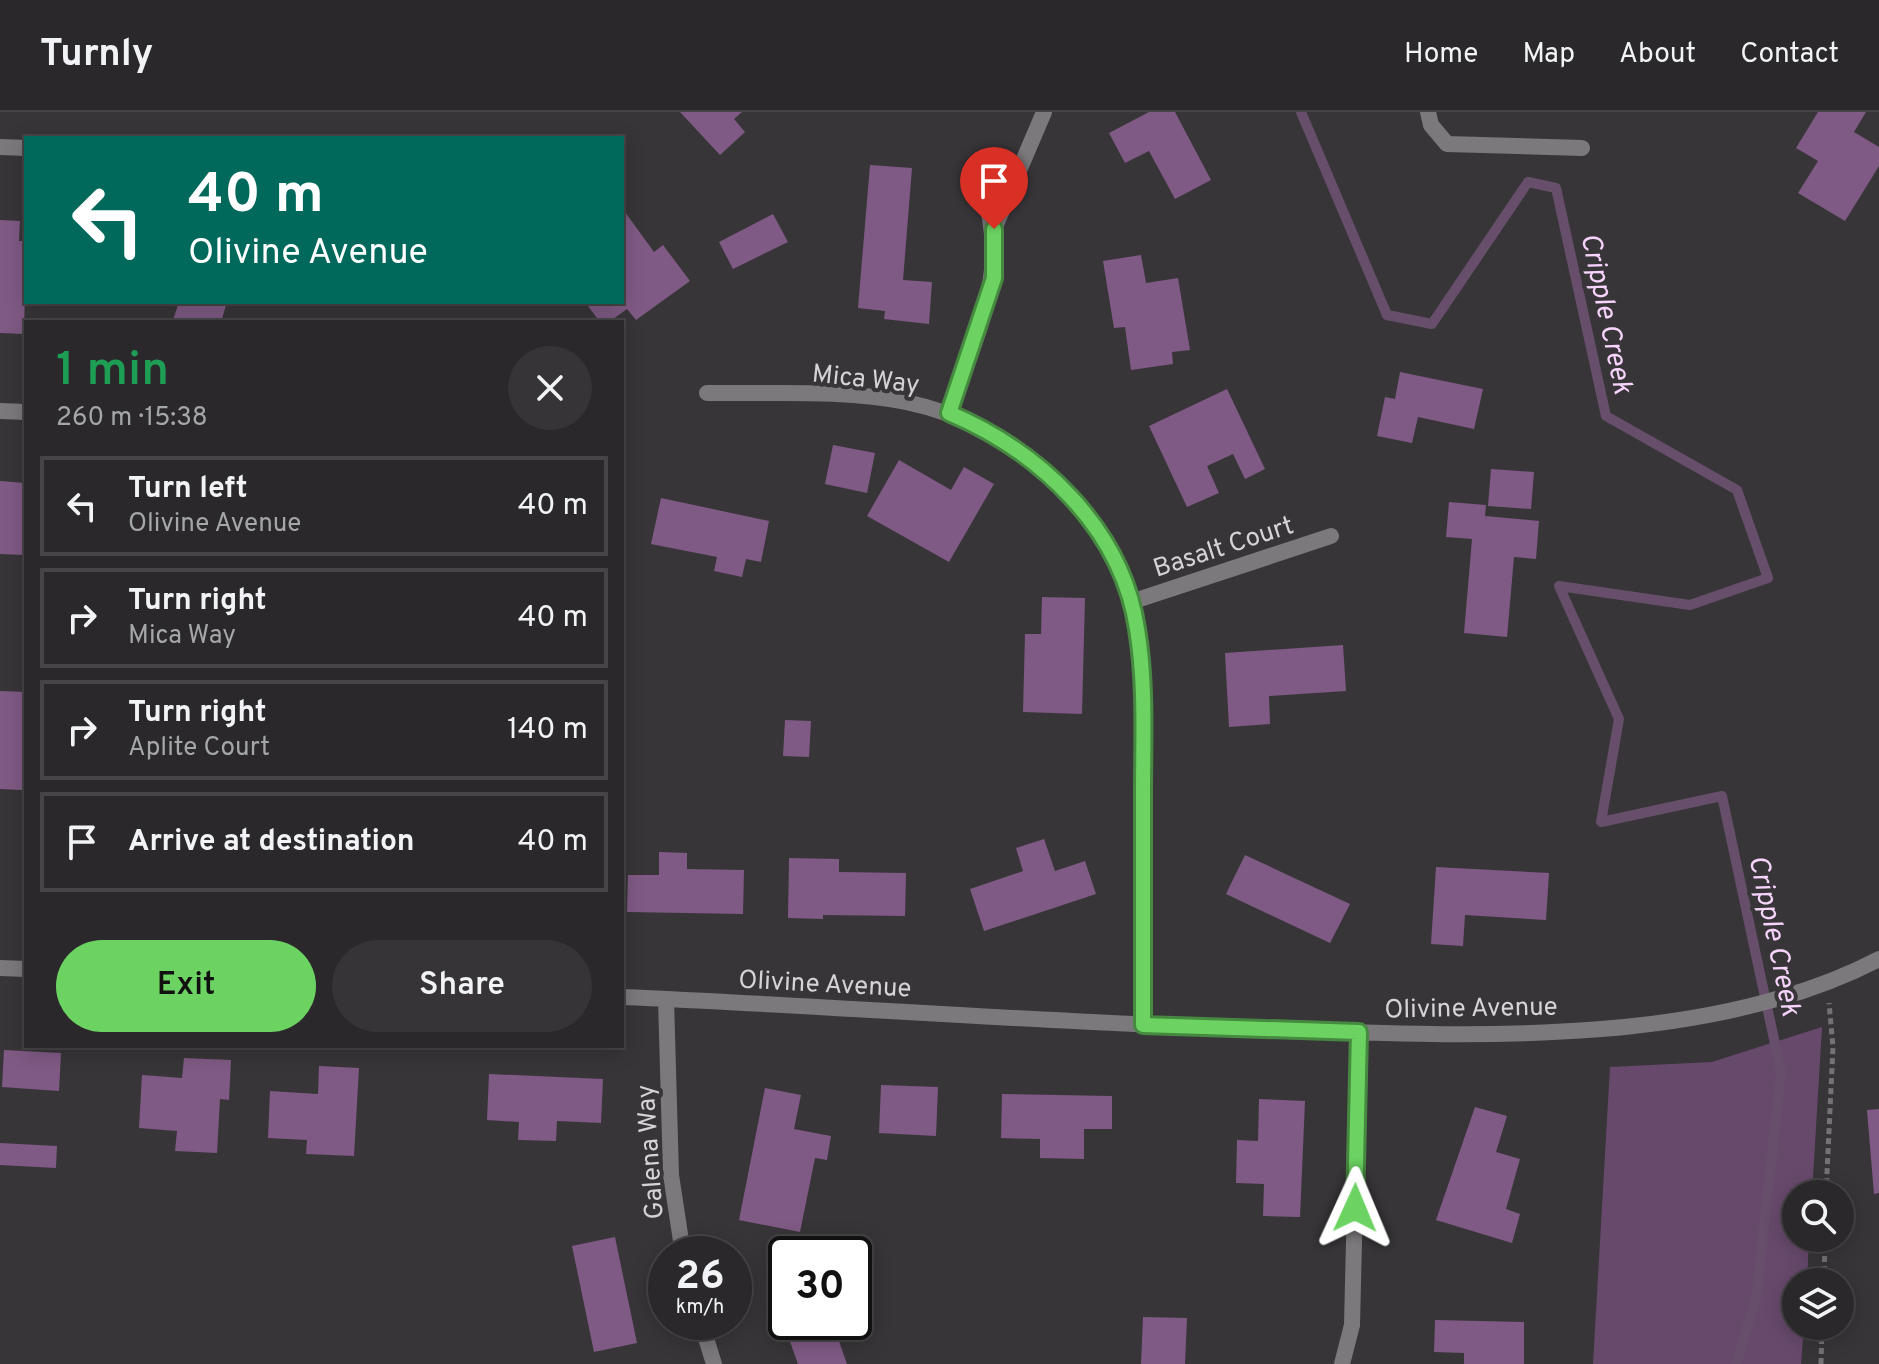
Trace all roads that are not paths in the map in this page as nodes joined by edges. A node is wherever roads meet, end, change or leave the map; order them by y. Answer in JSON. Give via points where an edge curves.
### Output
{"nodes":[{"id":1,"x":1044,"y":112,"type":"edge"},
{"id":2,"x":1428,"y":112,"type":"edge"},
{"id":3,"x":0,"y":147,"type":"edge"},
{"id":4,"x":24,"y":148,"type":"edge"},
{"id":5,"x":1582,"y":148,"type":"dead end"},
{"id":6,"x":981,"y":186,"type":"dead end"},
{"id":7,"x":994,"y":229,"type":"junction"},
{"id":8,"x":707,"y":393,"type":"dead end"},
{"id":9,"x":0,"y":411,"type":"edge"},
{"id":10,"x":24,"y":412,"type":"edge"},
{"id":11,"x":949,"y":413,"type":"junction"},
{"id":12,"x":1331,"y":536,"type":"dead end"},
{"id":13,"x":1131,"y":602,"type":"junction"},
{"id":14,"x":1879,"y":959,"type":"edge"},
{"id":15,"x":0,"y":968,"type":"edge"},
{"id":16,"x":24,"y":969,"type":"edge"},
{"id":17,"x":624,"y":997,"type":"edge"},
{"id":18,"x":666,"y":999,"type":"junction"},
{"id":19,"x":1143,"y":1025,"type":"junction"},
{"id":20,"x":1359,"y":1032,"type":"junction"},
{"id":21,"x":680,"y":1236,"type":"edge"},
{"id":22,"x":707,"y":1340,"type":"edge"},
{"id":23,"x":714,"y":1364,"type":"edge"},
{"id":24,"x":1342,"y":1364,"type":"edge"}],
"edges":[{"from":1,"to":7,"type":"street"},
{"from":2,"to":5,"type":"street","via":[[1431,125],[1447,144]]},
{"from":3,"to":4,"type":"street"},
{"from":6,"to":7,"type":"street"},
{"from":7,"to":11,"type":"street","via":[[994,278]]},
{"from":8,"to":11,"type":"street","name":"Mica Way","via":[[866,397]]},
{"from":9,"to":10,"type":"street"},
{"from":11,"to":13,"type":"street","name":"Mica Way","via":[[1015,447],[1055,478],[1088,516],[1114,559]]},
{"from":12,"to":13,"type":"street","name":"Basalt Court"},
{"from":13,"to":19,"type":"street","name":"Mica Way","via":[[1143,676]]},
{"from":14,"to":20,"type":"street","name":"Olivine Avenue","via":[[1761,1003],[1667,1020],[1564,1031]]},
{"from":15,"to":16,"type":"street"},
{"from":17,"to":18,"type":"street","name":"Olivine Avenue"},
{"from":18,"to":19,"type":"street","name":"Olivine Avenue"},
{"from":18,"to":21,"type":"street","name":"Galena Way","via":[[671,1175]]},
{"from":19,"to":20,"type":"street","name":"Olivine Avenue"},
{"from":20,"to":24,"type":"street","via":[[1352,1325]]},
{"from":22,"to":23,"type":"street"}]}
